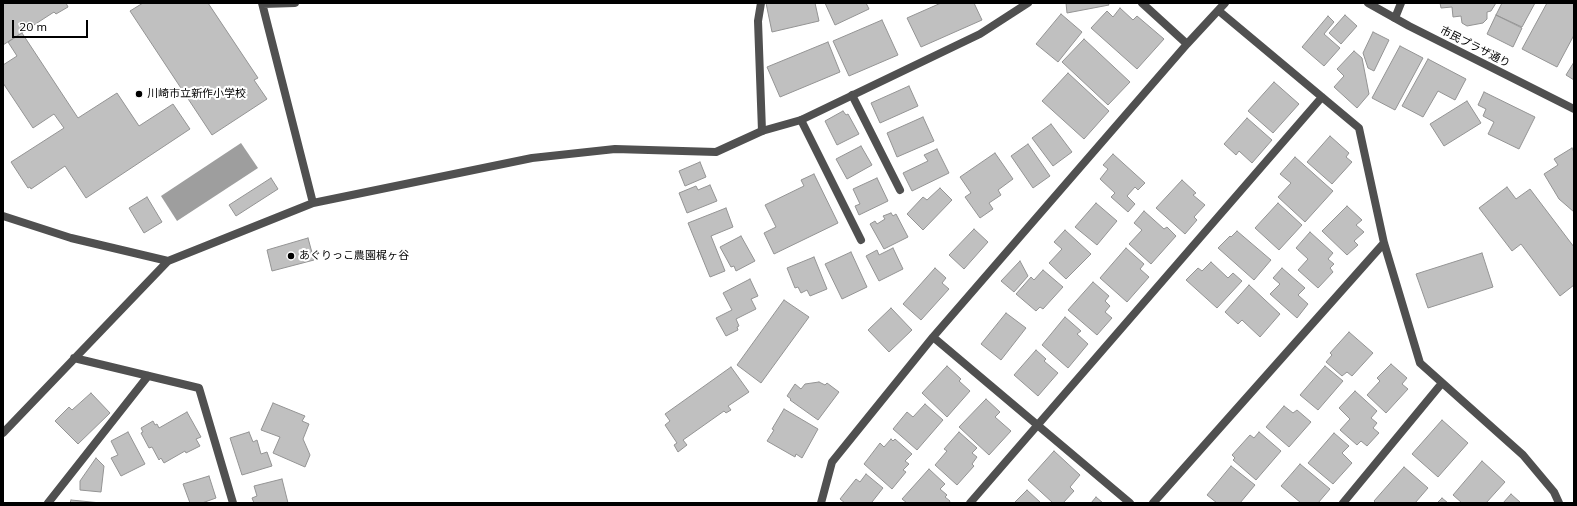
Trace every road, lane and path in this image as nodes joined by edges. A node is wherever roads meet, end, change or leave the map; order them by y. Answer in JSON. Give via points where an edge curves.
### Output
{"nodes":[{"id":1,"x":295,"y":3,"type":"edge"},
{"id":2,"x":760,"y":3,"type":"edge"},
{"id":3,"x":1028,"y":3,"type":"edge"},
{"id":4,"x":1142,"y":3,"type":"edge"},
{"id":5,"x":1225,"y":3,"type":"edge"},
{"id":6,"x":1368,"y":3,"type":"edge"},
{"id":7,"x":1401,"y":3,"type":"edge"},
{"id":8,"x":263,"y":4,"type":"edge"},
{"id":9,"x":1219,"y":11,"type":"junction"},
{"id":10,"x":1395,"y":18,"type":"junction"},
{"id":11,"x":1187,"y":44,"type":"junction"},
{"id":12,"x":852,"y":95,"type":"junction"},
{"id":13,"x":1322,"y":97,"type":"junction"},
{"id":14,"x":1574,"y":109,"type":"edge"},
{"id":15,"x":801,"y":120,"type":"junction"},
{"id":16,"x":762,"y":131,"type":"junction"},
{"id":17,"x":900,"y":190,"type":"dead end"},
{"id":18,"x":313,"y":203,"type":"junction"},
{"id":19,"x":3,"y":216,"type":"edge"},
{"id":20,"x":861,"y":240,"type":"dead end"},
{"id":21,"x":1384,"y":243,"type":"junction"},
{"id":22,"x":168,"y":261,"type":"junction"},
{"id":23,"x":933,"y":337,"type":"junction"},
{"id":24,"x":74,"y":358,"type":"junction"},
{"id":25,"x":148,"y":376,"type":"junction"},
{"id":26,"x":1442,"y":383,"type":"junction"},
{"id":27,"x":1038,"y":426,"type":"junction"},
{"id":28,"x":3,"y":433,"type":"edge"},
{"id":29,"x":1346,"y":502,"type":"edge"},
{"id":30,"x":48,"y":503,"type":"edge"},
{"id":31,"x":233,"y":503,"type":"edge"},
{"id":32,"x":821,"y":503,"type":"edge"},
{"id":33,"x":970,"y":503,"type":"edge"},
{"id":34,"x":1130,"y":503,"type":"edge"},
{"id":35,"x":1154,"y":503,"type":"edge"},
{"id":36,"x":1559,"y":503,"type":"edge"}],
"edges":[{"from":1,"to":8,"type":"street"},
{"from":2,"to":16,"type":"street","via":[[758,21]]},
{"from":3,"to":12,"type":"street","via":[[980,34]]},
{"from":4,"to":11,"type":"street"},
{"from":5,"to":9,"type":"street"},
{"from":6,"to":10,"type":"street","name":"市民プラザ通り"},
{"from":7,"to":10,"type":"street"},
{"from":8,"to":18,"type":"street"},
{"from":9,"to":11,"type":"street"},
{"from":9,"to":13,"type":"street"},
{"from":10,"to":14,"type":"street","name":"市民プラザ通り"},
{"from":11,"to":23,"type":"street"},
{"from":12,"to":15,"type":"street"},
{"from":12,"to":17,"type":"street"},
{"from":13,"to":21,"type":"street","via":[[1359,128]]},
{"from":13,"to":27,"type":"street"},
{"from":15,"to":16,"type":"street"},
{"from":15,"to":20,"type":"street"},
{"from":16,"to":18,"type":"street","via":[[716,152],[615,149],[532,158]]},
{"from":18,"to":22,"type":"street"},
{"from":19,"to":22,"type":"street","via":[[71,238]]},
{"from":21,"to":26,"type":"street","via":[[1420,364]]},
{"from":21,"to":35,"type":"street"},
{"from":22,"to":24,"type":"street"},
{"from":23,"to":27,"type":"street"},
{"from":23,"to":32,"type":"street","via":[[832,462]]},
{"from":24,"to":25,"type":"street"},
{"from":24,"to":28,"type":"street"},
{"from":25,"to":30,"type":"street"},
{"from":25,"to":31,"type":"street","via":[[198,388]]},
{"from":26,"to":29,"type":"street"},
{"from":26,"to":36,"type":"street","via":[[1522,455],[1554,492]]},
{"from":27,"to":33,"type":"street"},
{"from":27,"to":34,"type":"street"}]}
